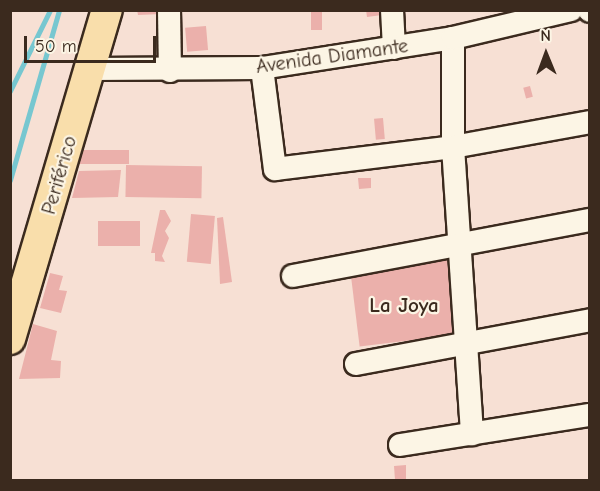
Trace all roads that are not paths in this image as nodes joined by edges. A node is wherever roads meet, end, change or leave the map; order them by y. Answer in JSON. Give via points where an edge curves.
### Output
{"nodes":[{"id":1,"x":88,"y":10,"type":"edge"},
{"id":2,"x":107,"y":10,"type":"edge"},
{"id":3,"x":169,"y":10,"type":"edge"},
{"id":4,"x":393,"y":10,"type":"edge"},
{"id":5,"x":571,"y":10,"type":"edge"},
{"id":6,"x":453,"y":38,"type":"junction"},
{"id":7,"x":394,"y":48,"type":"junction"},
{"id":8,"x":262,"y":68,"type":"junction"},
{"id":9,"x":90,"y":69,"type":"junction"},
{"id":10,"x":170,"y":71,"type":"junction"},
{"id":11,"x":590,"y":122,"type":"edge"},
{"id":12,"x":453,"y":147,"type":"junction"},
{"id":13,"x":590,"y":220,"type":"edge"},
{"id":14,"x":458,"y":245,"type":"junction"},
{"id":15,"x":293,"y":276,"type":"dead end"},
{"id":16,"x":10,"y":280,"type":"edge"},
{"id":17,"x":590,"y":320,"type":"edge"},
{"id":18,"x":10,"y":339,"type":"edge"},
{"id":19,"x":465,"y":343,"type":"junction"},
{"id":20,"x":356,"y":364,"type":"dead end"},
{"id":21,"x":590,"y":415,"type":"edge"},
{"id":22,"x":472,"y":434,"type":"junction"},
{"id":23,"x":400,"y":445,"type":"dead end"}],
"edges":[{"from":1,"to":16,"type":"main road","name":"Periférico"},
{"from":2,"to":9,"type":"main road","name":"Periférico"},
{"from":3,"to":10,"type":"street"},
{"from":4,"to":7,"type":"street"},
{"from":5,"to":6,"type":"street","name":"Avenida Diamante"},
{"from":6,"to":7,"type":"street","name":"Avenida Diamante"},
{"from":6,"to":12,"type":"street"},
{"from":7,"to":8,"type":"street","name":"Avenida Diamante"},
{"from":8,"to":10,"type":"street","name":"Avenida Diamante"},
{"from":8,"to":12,"type":"street","via":[[275,169]]},
{"from":9,"to":10,"type":"street","name":"Avenida Diamante"},
{"from":9,"to":18,"type":"main road","name":"Periférico"},
{"from":11,"to":12,"type":"street"},
{"from":12,"to":14,"type":"street"},
{"from":13,"to":14,"type":"street"},
{"from":14,"to":15,"type":"street"},
{"from":14,"to":19,"type":"street"},
{"from":17,"to":19,"type":"street"},
{"from":19,"to":20,"type":"street"},
{"from":19,"to":22,"type":"street"},
{"from":21,"to":22,"type":"street"},
{"from":22,"to":23,"type":"street"}]}
